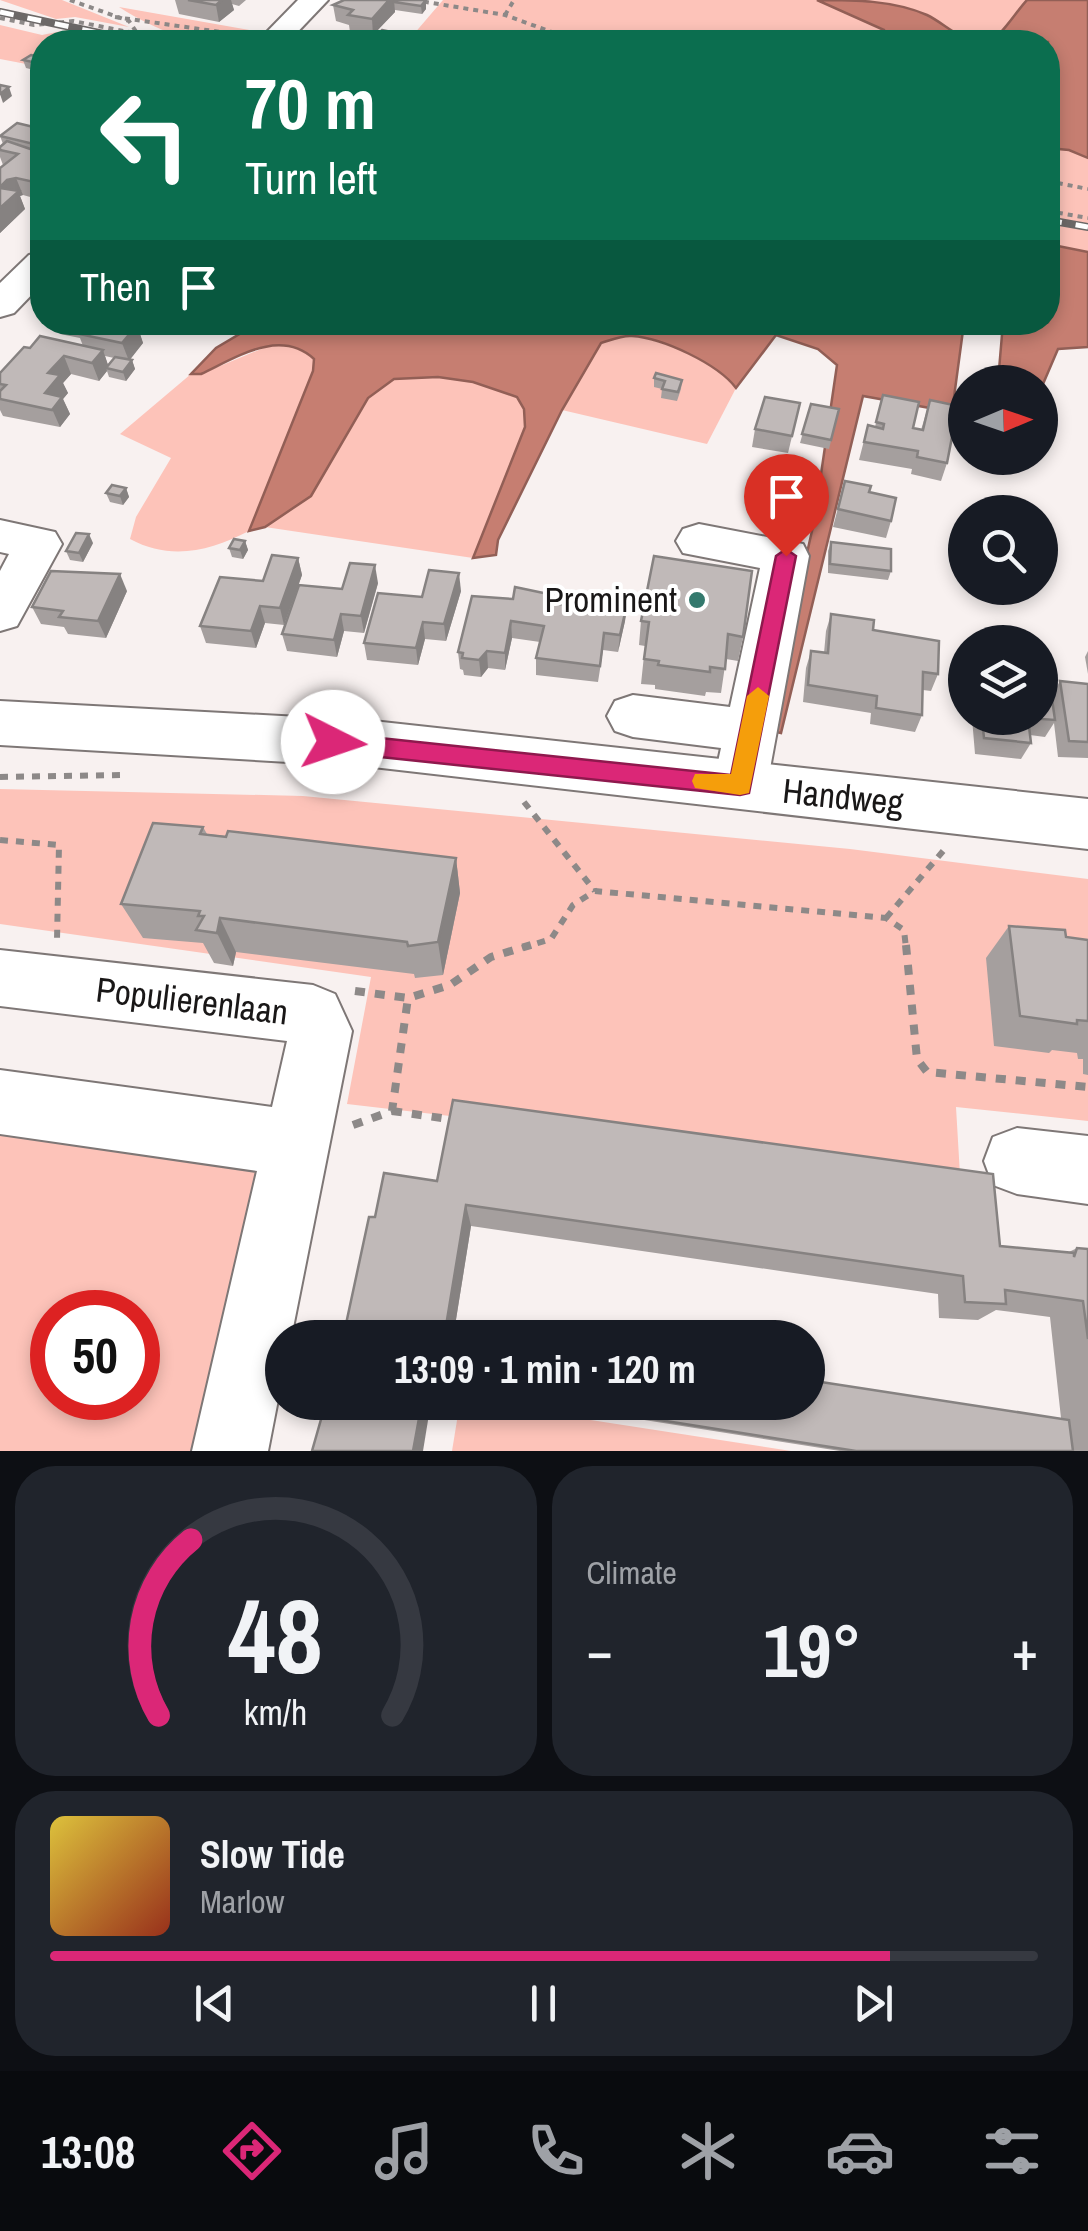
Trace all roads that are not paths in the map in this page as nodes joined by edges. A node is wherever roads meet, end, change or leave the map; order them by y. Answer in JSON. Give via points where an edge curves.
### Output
{"nodes":[{"id":1,"x":314,"y":0,"type":"edge"},
{"id":2,"x":285,"y":30,"type":"edge"},
{"id":3,"x":30,"y":274,"type":"edge"},
{"id":4,"x":0,"y":305,"type":"edge"},
{"id":5,"x":0,"y":536,"type":"edge"},
{"id":6,"x":699,"y":541,"type":"dead end"},
{"id":7,"x":0,"y":613,"type":"edge"},
{"id":8,"x":633,"y":716,"type":"dead end"},
{"id":9,"x":0,"y":723,"type":"edge"},
{"id":10,"x":751,"y":731,"type":"junction"},
{"id":11,"x":740,"y":786,"type":"junction"},
{"id":12,"x":1088,"y":824,"type":"edge"},
{"id":13,"x":0,"y":978,"type":"edge"},
{"id":14,"x":0,"y":1102,"type":"edge"},
{"id":15,"x":322,"y":1135,"type":"junction"},
{"id":16,"x":1018,"y":1162,"type":"dead end"},
{"id":17,"x":1088,"y":1170,"type":"edge"},
{"id":18,"x":230,"y":1451,"type":"edge"}],
"edges":[{"from":1,"to":2,"type":"street"},
{"from":3,"to":4,"type":"street"},
{"from":5,"to":7,"type":"street","via":[[39,544]]},
{"from":6,"to":10,"type":"street","via":[[786,556]]},
{"from":8,"to":10,"type":"street"},
{"from":9,"to":11,"type":"main road","name":"Handweg","via":[[373,744]]},
{"from":10,"to":11,"type":"street"},
{"from":11,"to":12,"type":"main road","name":"Handweg"},
{"from":13,"to":15,"type":"street","name":"Populierenlaan","via":[[314,1016],[321,1032]]},
{"from":14,"to":15,"type":"street"},
{"from":15,"to":18,"type":"street","name":"Populierenlaan"},
{"from":16,"to":17,"type":"street"}]}
